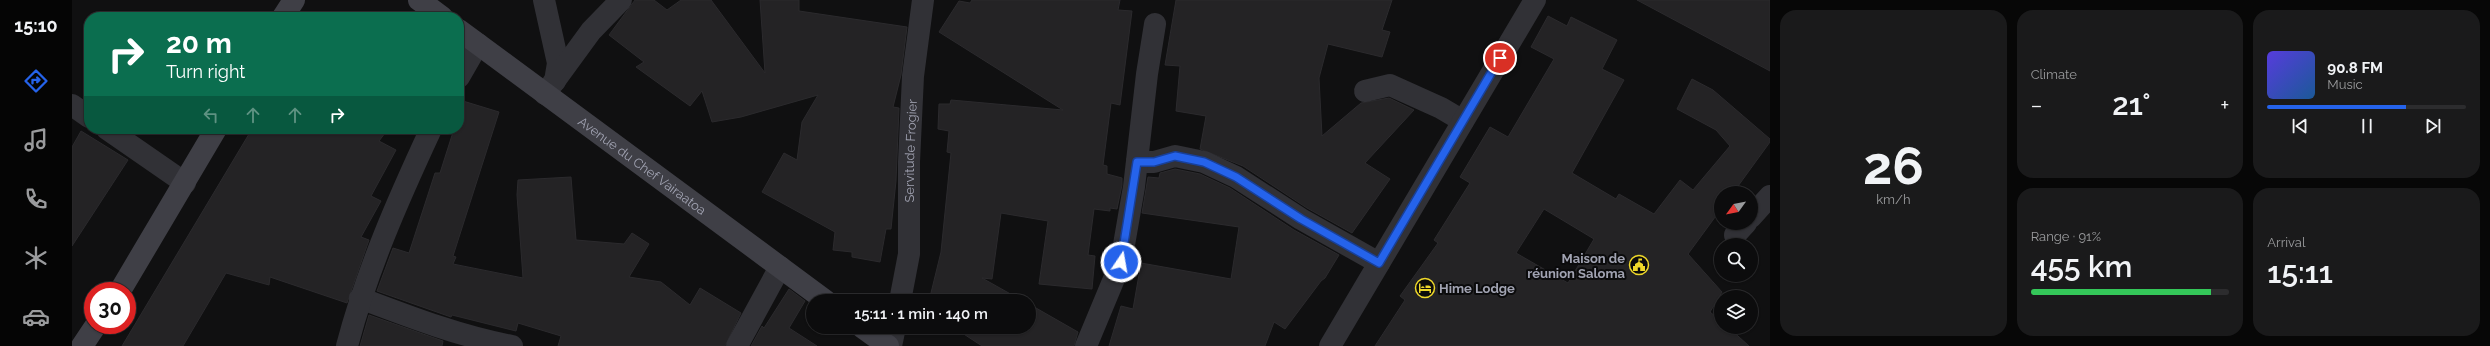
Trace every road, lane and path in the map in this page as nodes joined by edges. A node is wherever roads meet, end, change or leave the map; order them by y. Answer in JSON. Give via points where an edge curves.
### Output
{"nodes":[{"id":1,"x":294,"y":0,"type":"edge"},
{"id":2,"x":419,"y":0,"type":"edge"},
{"id":3,"x":544,"y":0,"type":"edge"},
{"id":4,"x":621,"y":0,"type":"edge"},
{"id":5,"x":923,"y":0,"type":"edge"},
{"id":6,"x":1535,"y":0,"type":"edge"},
{"id":7,"x":286,"y":12,"type":"edge"},
{"id":8,"x":435,"y":12,"type":"edge"},
{"id":9,"x":1155,"y":24,"type":"dead end"},
{"id":10,"x":464,"y":34,"type":"edge"},
{"id":11,"x":478,"y":44,"type":"junction"},
{"id":12,"x":464,"y":68,"type":"edge"},
{"id":13,"x":550,"y":88,"type":"junction"},
{"id":14,"x":1365,"y":91,"type":"dead end"},
{"id":15,"x":72,"y":105,"type":"edge"},
{"id":16,"x":84,"y":113,"type":"edge"},
{"id":17,"x":1463,"y":121,"type":"junction"},
{"id":18,"x":114,"y":134,"type":"edge"},
{"id":19,"x":213,"y":134,"type":"edge"},
{"id":20,"x":429,"y":134,"type":"edge"},
{"id":21,"x":1137,"y":162,"type":"junction"},
{"id":22,"x":185,"y":183,"type":"junction"},
{"id":23,"x":1770,"y":196,"type":"edge"},
{"id":24,"x":1758,"y":209,"type":"edge"},
{"id":25,"x":1379,"y":263,"type":"junction"},
{"id":26,"x":780,"y":267,"type":"junction"},
{"id":27,"x":125,"y":282,"type":"edge"},
{"id":28,"x":817,"y":294,"type":"edge"},
{"id":29,"x":901,"y":294,"type":"edge"},
{"id":30,"x":360,"y":298,"type":"junction"},
{"id":31,"x":90,"y":334,"type":"edge"},
{"id":32,"x":872,"y":334,"type":"edge"},
{"id":33,"x":894,"y":334,"type":"edge"},
{"id":34,"x":72,"y":341,"type":"edge"},
{"id":35,"x":81,"y":346,"type":"edge"},
{"id":36,"x":347,"y":346,"type":"edge"},
{"id":37,"x":512,"y":346,"type":"edge"},
{"id":38,"x":736,"y":346,"type":"edge"},
{"id":39,"x":888,"y":346,"type":"edge"},
{"id":40,"x":891,"y":346,"type":"edge"},
{"id":41,"x":1086,"y":346,"type":"edge"},
{"id":42,"x":1330,"y":346,"type":"edge"}],
"edges":[{"from":1,"to":7,"type":"main road"},
{"from":2,"to":8,"type":"main road"},
{"from":3,"to":13,"type":"street","via":[[558,63]]},
{"from":4,"to":13,"type":"street","via":[[591,31]]},
{"from":5,"to":29,"type":"street","name":"Servitude Frogier","via":[[913,76],[909,162],[909,254]]},
{"from":6,"to":17,"type":"street"},
{"from":9,"to":21,"type":"street"},
{"from":10,"to":11,"type":"main road","name":"Avenue du Chef Vairaatoa"},
{"from":11,"to":12,"type":"street"},
{"from":11,"to":13,"type":"main road","name":"Avenue du Chef Vairaatoa"},
{"from":13,"to":26,"type":"main road","name":"Avenue du Chef Vairaatoa"},
{"from":14,"to":17,"type":"street","via":[[1390,85]]},
{"from":15,"to":16,"type":"street"},
{"from":17,"to":25,"type":"street"},
{"from":18,"to":22,"type":"street"},
{"from":19,"to":22,"type":"main road"},
{"from":20,"to":30,"type":"street","via":[[395,205]]},
{"from":21,"to":25,"type":"street","via":[[1154,162],[1175,156],[1204,162],[1236,177],[1301,219]]},
{"from":21,"to":41,"type":"street","via":[[1121,262]]},
{"from":22,"to":27,"type":"main road"},
{"from":23,"to":24,"type":"street"},
{"from":25,"to":42,"type":"street"},
{"from":26,"to":28,"type":"main road","name":"Avenue du Chef Vairaatoa"},
{"from":26,"to":38,"type":"street"},
{"from":30,"to":36,"type":"street"},
{"from":30,"to":37,"type":"street","via":[[426,324]]},
{"from":31,"to":35,"type":"main road"},
{"from":32,"to":39,"type":"main road"},
{"from":33,"to":40,"type":"street"},
{"from":34,"to":35,"type":"street"}]}
